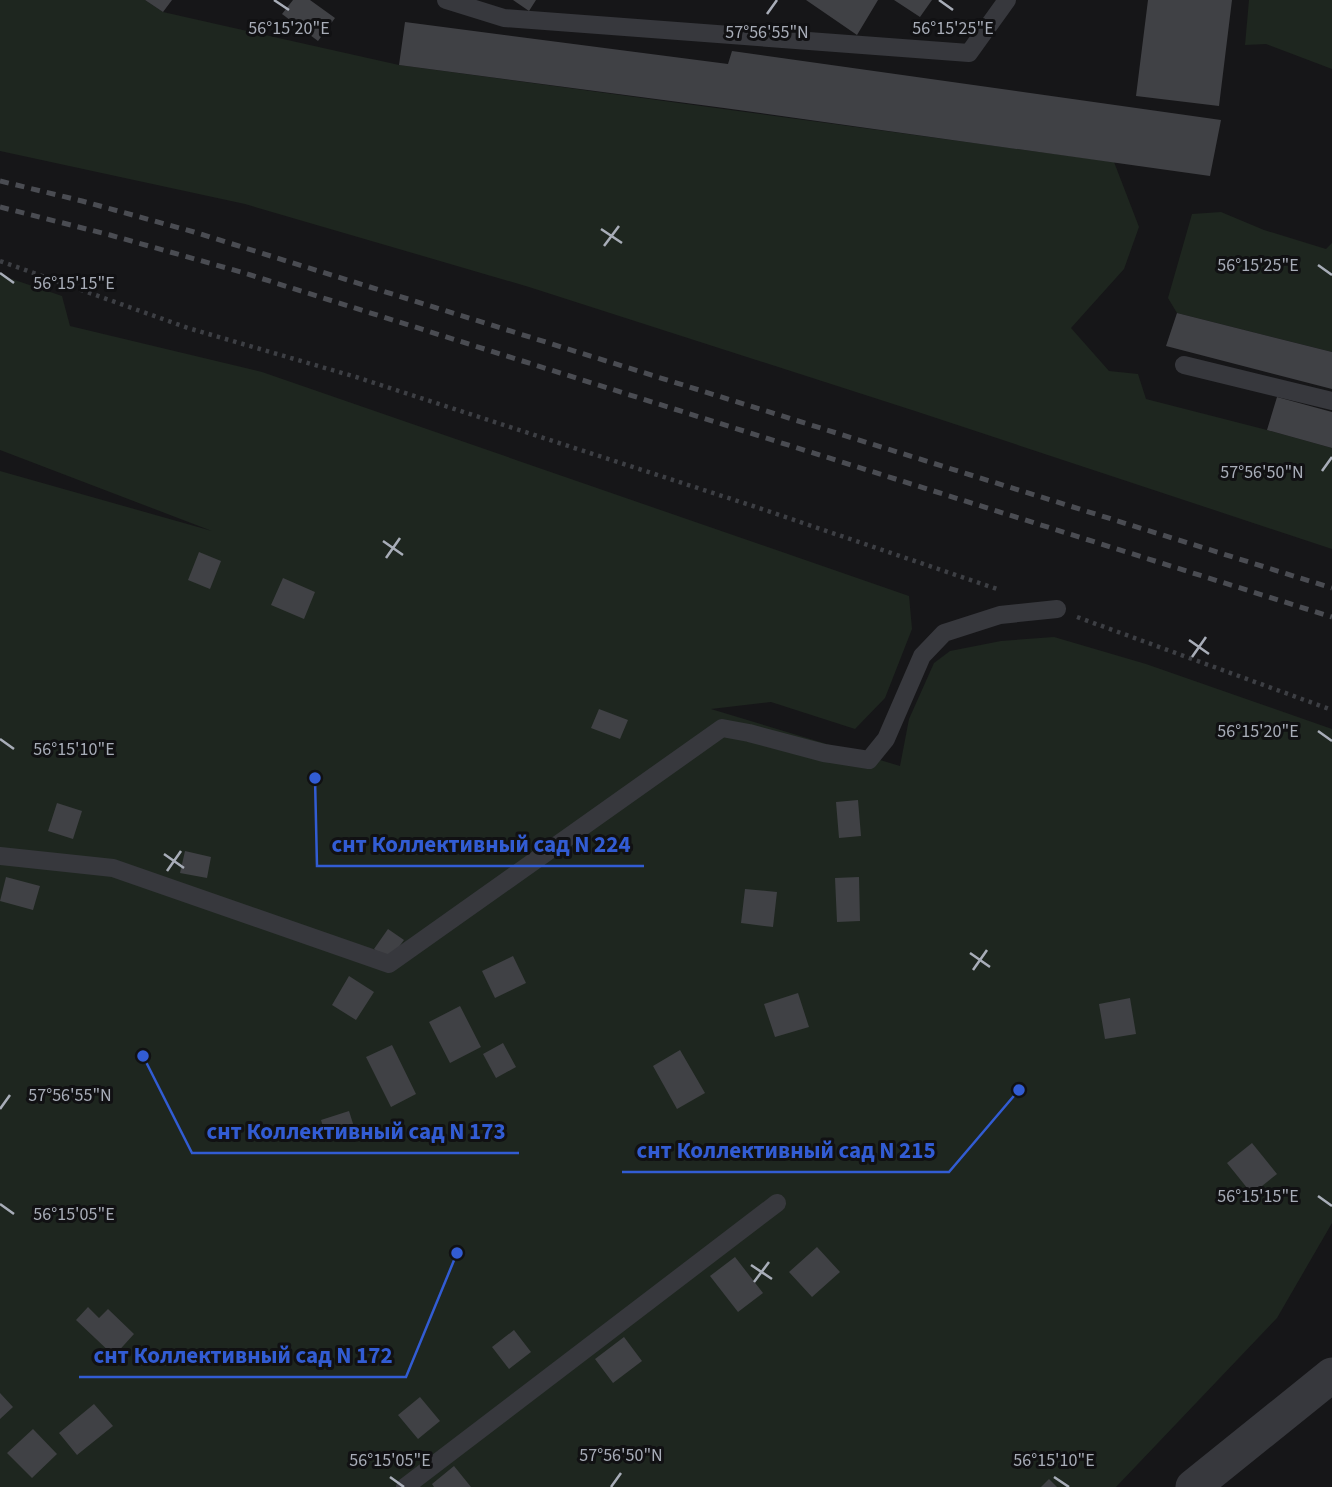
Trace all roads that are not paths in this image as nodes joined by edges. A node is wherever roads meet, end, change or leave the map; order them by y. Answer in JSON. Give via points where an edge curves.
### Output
{"nodes":[{"id":1,"x":446,"y":0,"type":"edge"},
{"id":2,"x":1007,"y":0,"type":"edge"},
{"id":3,"x":1184,"y":365,"type":"dead end"},
{"id":4,"x":1332,"y":401,"type":"edge"},
{"id":5,"x":1057,"y":609,"type":"road end"},
{"id":6,"x":0,"y":856,"type":"edge"},
{"id":7,"x":777,"y":1203,"type":"dead end"},
{"id":8,"x":1332,"y":1375,"type":"edge"},
{"id":9,"x":405,"y":1487,"type":"edge"},
{"id":10,"x":1193,"y":1487,"type":"edge"}],
"edges":[{"from":1,"to":2,"type":"lane","via":[[504,18],[969,53]]},
{"from":3,"to":4,"type":"lane"},
{"from":5,"to":6,"type":"lane","via":[[1000,615],[944,633],[922,656],[886,739],[869,760],[722,728],[389,964],[113,868]]},
{"from":7,"to":9,"type":"lane"},
{"from":8,"to":10,"type":"street"}]}
